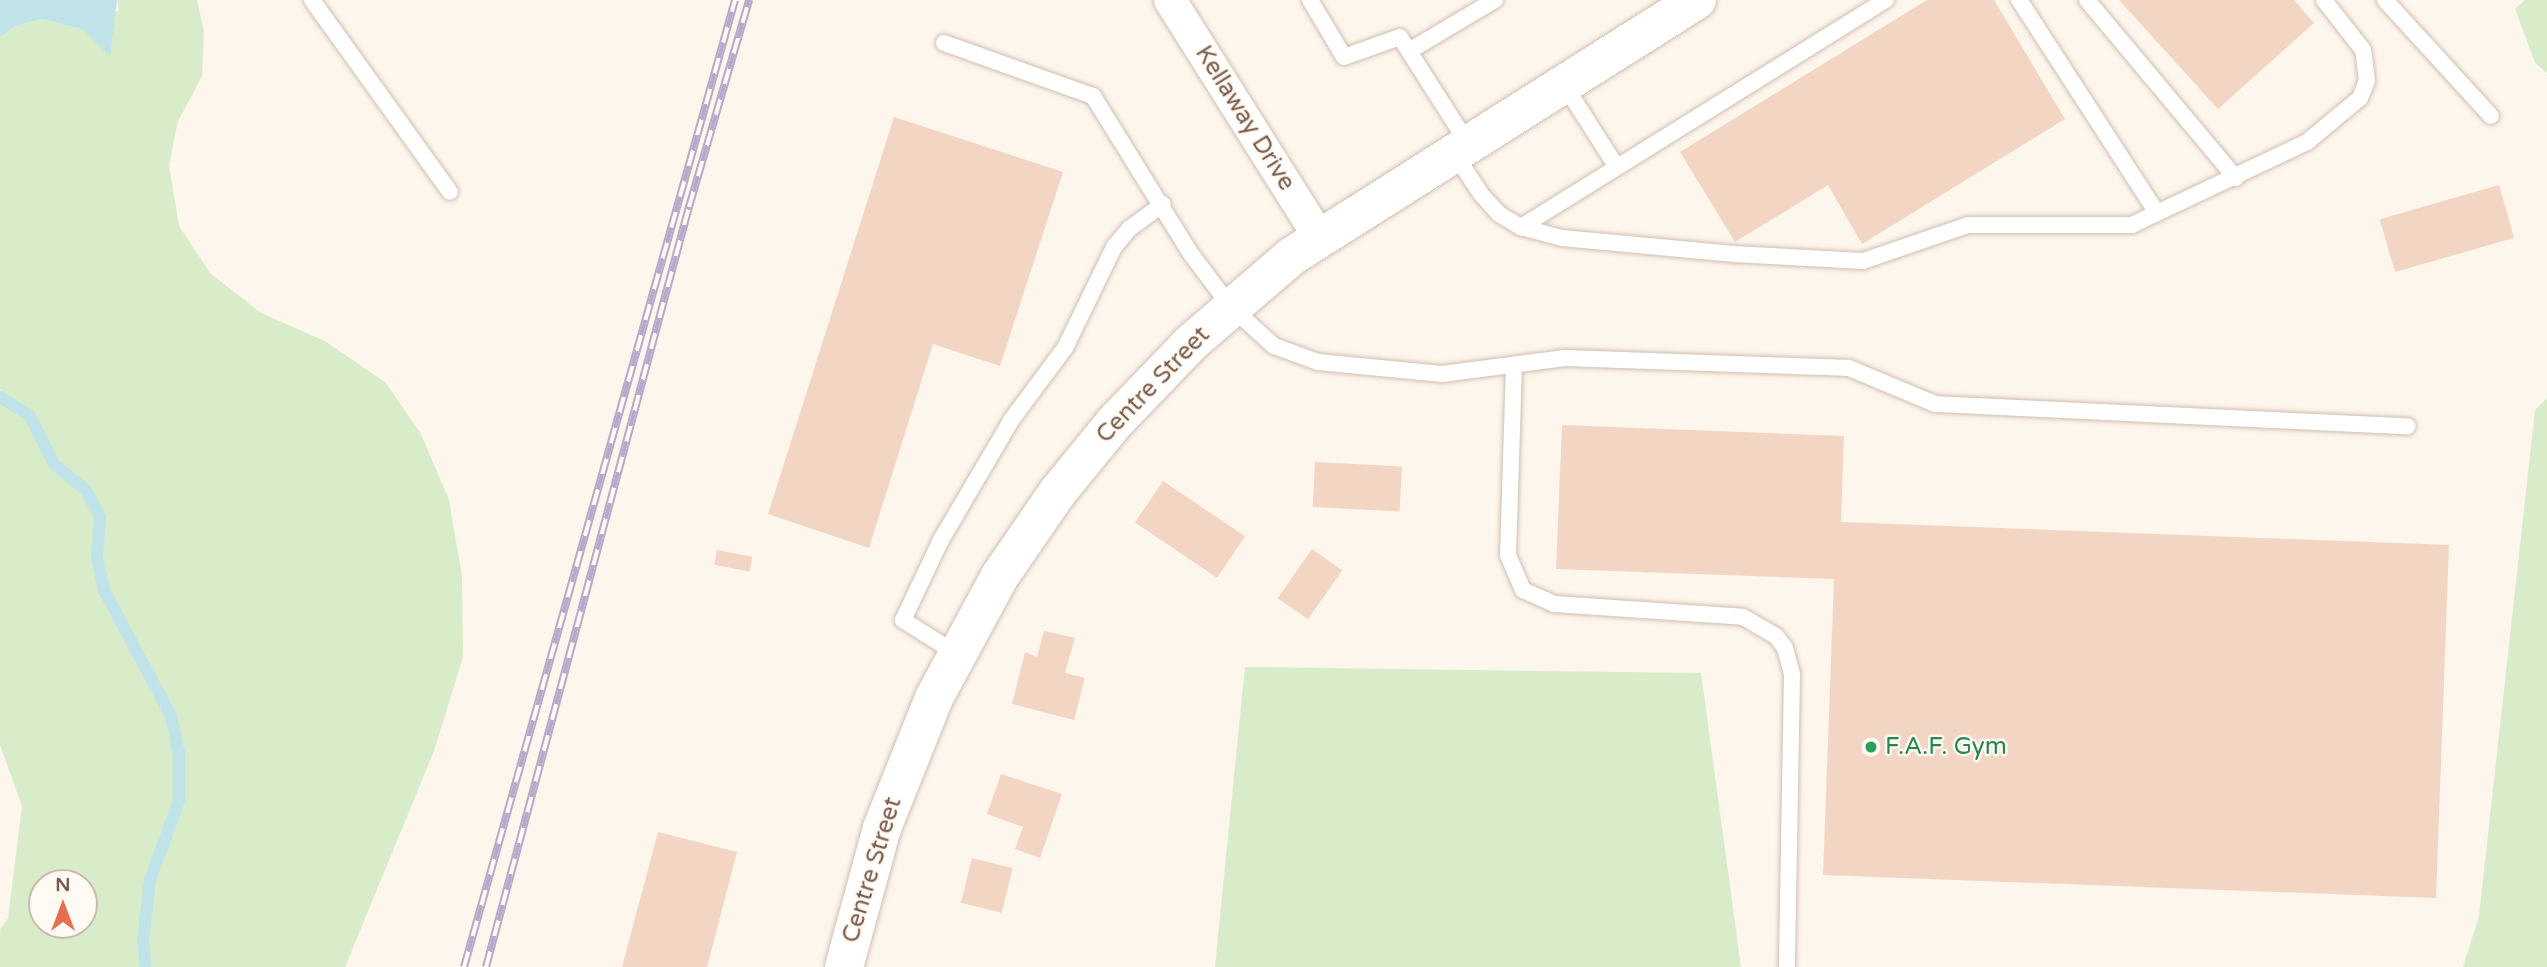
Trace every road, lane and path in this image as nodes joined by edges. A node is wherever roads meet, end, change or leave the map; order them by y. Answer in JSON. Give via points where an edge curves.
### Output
{"nodes":[{"id":1,"x":312,"y":0,"type":"edge"},
{"id":2,"x":1170,"y":0,"type":"edge"},
{"id":3,"x":1310,"y":0,"type":"edge"},
{"id":4,"x":1495,"y":0,"type":"edge"},
{"id":5,"x":1697,"y":0,"type":"edge"},
{"id":6,"x":1886,"y":0,"type":"edge"},
{"id":7,"x":2020,"y":0,"type":"edge"},
{"id":8,"x":2087,"y":0,"type":"edge"},
{"id":9,"x":2325,"y":0,"type":"edge"},
{"id":10,"x":2385,"y":0,"type":"edge"},
{"id":11,"x":944,"y":43,"type":"dead end"},
{"id":12,"x":1409,"y":51,"type":"junction"},
{"id":13,"x":1563,"y":83,"type":"junction"},
{"id":14,"x":2491,"y":116,"type":"dead end"},
{"id":15,"x":1459,"y":147,"type":"junction"},
{"id":16,"x":1616,"y":166,"type":"junction"},
{"id":17,"x":2236,"y":178,"type":"junction"},
{"id":18,"x":450,"y":192,"type":"dead end"},
{"id":19,"x":1163,"y":204,"type":"junction"},
{"id":20,"x":2157,"y":213,"type":"junction"},
{"id":21,"x":1521,"y":227,"type":"junction"},
{"id":22,"x":1320,"y":237,"type":"junction"},
{"id":23,"x":1231,"y":307,"type":"junction"},
{"id":24,"x":1514,"y":365,"type":"junction"},
{"id":25,"x":2407,"y":426,"type":"dead end"},
{"id":26,"x":957,"y":654,"type":"junction"},
{"id":27,"x":844,"y":967,"type":"edge"},
{"id":28,"x":1787,"y":967,"type":"edge"}],
"edges":[{"from":1,"to":18,"type":"lane"},
{"from":2,"to":22,"type":"street","name":"Kellaway Drive"},
{"from":3,"to":12,"type":"lane","via":[[1344,57],[1400,37]]},
{"from":4,"to":12,"type":"lane"},
{"from":5,"to":13,"type":"main road","name":"Centre Street"},
{"from":6,"to":16,"type":"lane"},
{"from":7,"to":20,"type":"lane"},
{"from":8,"to":17,"type":"lane"},
{"from":9,"to":17,"type":"lane","via":[[2363,50],[2367,81],[2360,98],[2307,142]]},
{"from":10,"to":14,"type":"lane"},
{"from":11,"to":19,"type":"lane","via":[[1093,96]]},
{"from":12,"to":15,"type":"lane"},
{"from":13,"to":15,"type":"main road","name":"Centre Street"},
{"from":13,"to":16,"type":"lane"},
{"from":15,"to":21,"type":"lane","via":[[1481,194],[1499,214]]},
{"from":15,"to":22,"type":"main road","name":"Centre Street"},
{"from":16,"to":21,"type":"lane"},
{"from":17,"to":20,"type":"lane"},
{"from":19,"to":23,"type":"lane","via":[[1191,254]]},
{"from":19,"to":26,"type":"lane","via":[[1129,229],[1114,247],[1065,348],[1012,419],[940,540],[903,620]]},
{"from":20,"to":21,"type":"lane","via":[[2132,225],[1968,225],[1863,261],[1606,243]]},
{"from":22,"to":23,"type":"main road","name":"Centre Street"},
{"from":23,"to":24,"type":"lane","via":[[1274,346],[1348,368],[1441,374]]},
{"from":23,"to":26,"type":"main road","name":"Centre Street","via":[[1151,383],[1081,462],[1000,576]]},
{"from":24,"to":25,"type":"lane","via":[[1565,358],[1849,368],[1935,404]]},
{"from":24,"to":28,"type":"lane","via":[[1508,555],[1523,590],[1554,604],[1743,617],[1776,636],[1785,649],[1792,674]]},
{"from":26,"to":27,"type":"main road","name":"Centre Street","via":[[882,828]]}]}
